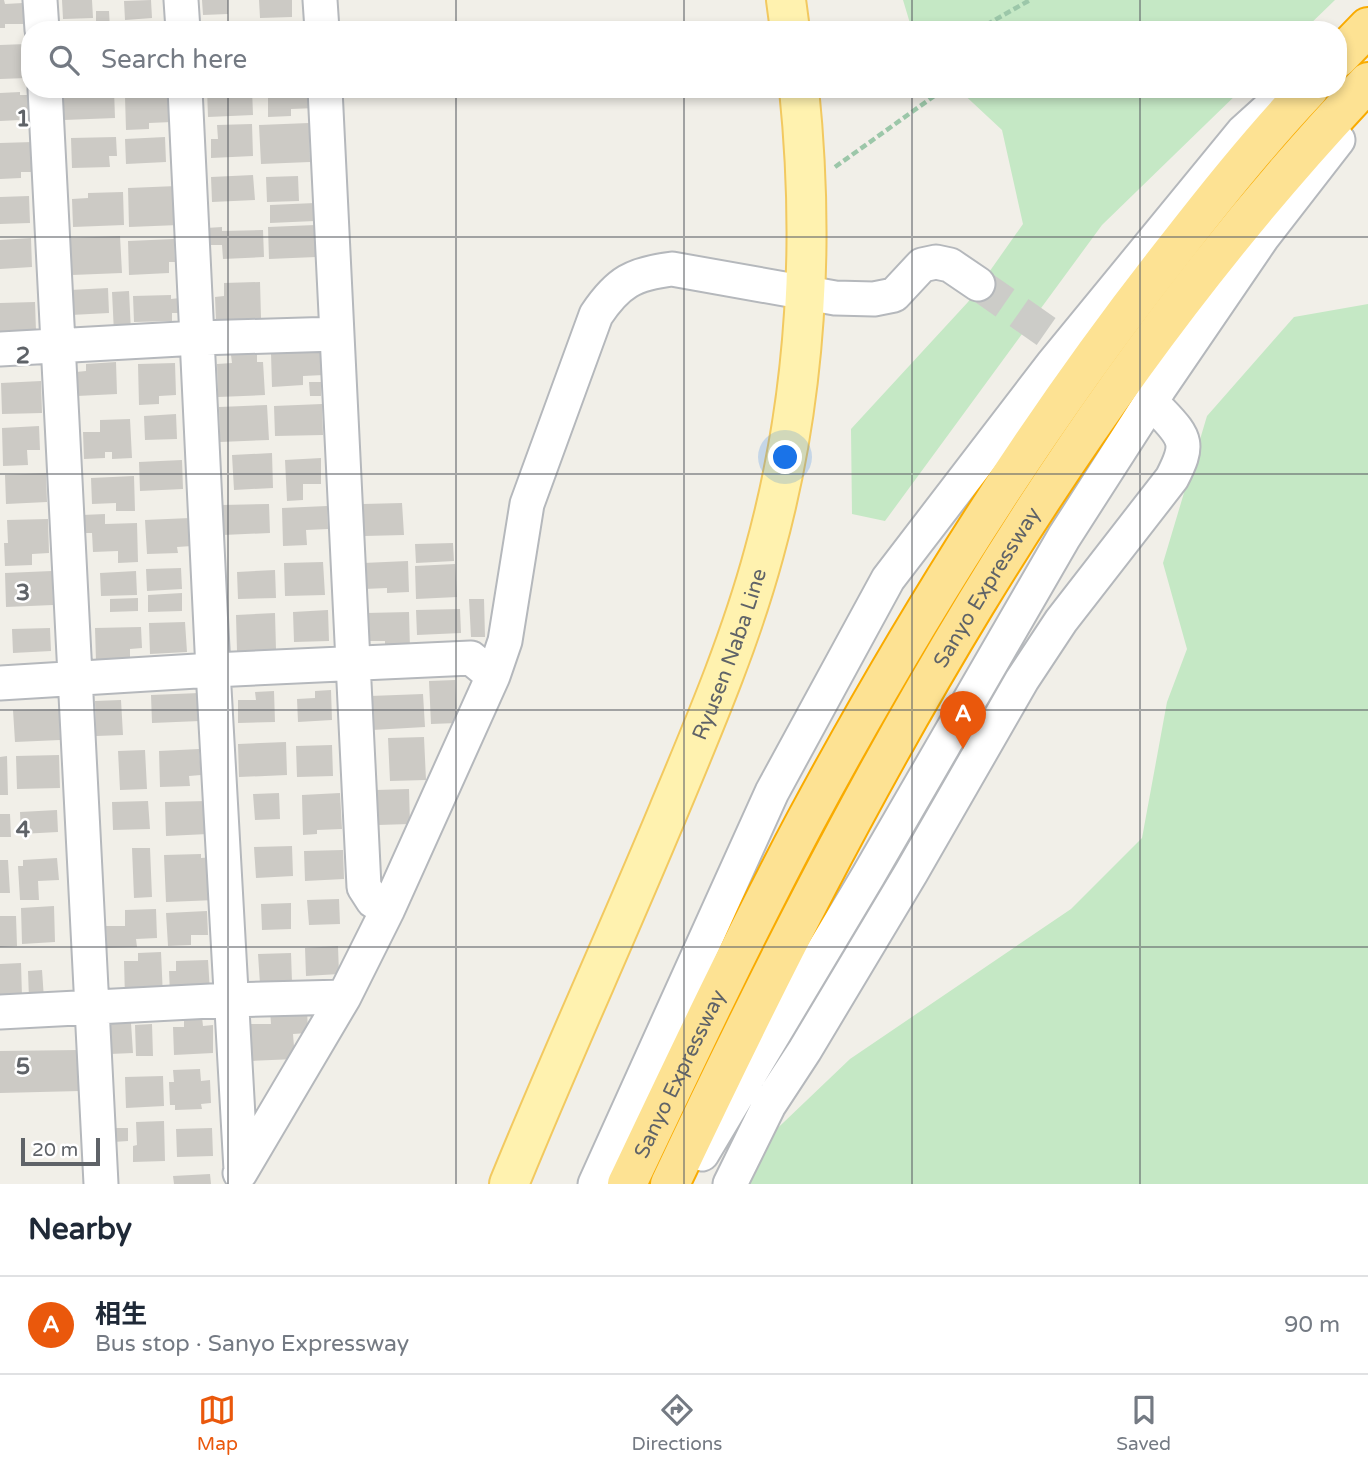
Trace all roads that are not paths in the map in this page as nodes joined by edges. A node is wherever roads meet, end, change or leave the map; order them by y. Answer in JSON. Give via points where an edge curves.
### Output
{"nodes":[{"id":1,"x":40,"y":0,"type":"edge"},
{"id":2,"x":181,"y":0,"type":"edge"},
{"id":3,"x":320,"y":0,"type":"edge"},
{"id":4,"x":786,"y":0,"type":"edge"},
{"id":5,"x":1368,"y":18,"type":"edge"},
{"id":6,"x":41,"y":21,"type":"edge"},
{"id":7,"x":182,"y":21,"type":"edge"},
{"id":8,"x":321,"y":21,"type":"edge"},
{"id":9,"x":789,"y":21,"type":"edge"},
{"id":10,"x":1368,"y":27,"type":"edge"},
{"id":11,"x":1347,"y":37,"type":"edge"},
{"id":12,"x":1347,"y":49,"type":"edge"},
{"id":13,"x":1368,"y":82,"type":"edge"},
{"id":14,"x":45,"y":98,"type":"edge"},
{"id":15,"x":186,"y":98,"type":"edge"},
{"id":16,"x":325,"y":98,"type":"edge"},
{"id":17,"x":800,"y":98,"type":"edge"},
{"id":18,"x":1280,"y":98,"type":"edge"},
{"id":19,"x":1301,"y":98,"type":"edge"},
{"id":20,"x":1368,"y":102,"type":"edge"},
{"id":21,"x":978,"y":284,"type":"tunnel mouth"},
{"id":22,"x":807,"y":293,"type":"junction"},
{"id":23,"x":337,"y":334,"type":"junction"},
{"id":24,"x":198,"y":338,"type":"junction"},
{"id":25,"x":58,"y":345,"type":"junction"},
{"id":26,"x":0,"y":349,"type":"edge"},
{"id":27,"x":1161,"y":412,"type":"dead end"},
{"id":28,"x":352,"y":664,"type":"junction"},
{"id":29,"x":213,"y":670,"type":"junction"},
{"id":30,"x":493,"y":676,"type":"junction"},
{"id":31,"x":74,"y":679,"type":"junction"},
{"id":32,"x":0,"y":683,"type":"edge"},
{"id":33,"x":387,"y":909,"type":"junction"},
{"id":34,"x":344,"y":998,"type":"junction"},
{"id":35,"x":230,"y":1000,"type":"junction"},
{"id":36,"x":92,"y":1008,"type":"junction"},
{"id":37,"x":0,"y":1012,"type":"edge"},
{"id":38,"x":237,"y":1177,"type":"edge"},
{"id":39,"x":101,"y":1184,"type":"edge"},
{"id":40,"x":509,"y":1184,"type":"edge"},
{"id":41,"x":596,"y":1184,"type":"edge"},
{"id":42,"x":627,"y":1184,"type":"edge"},
{"id":43,"x":670,"y":1184,"type":"edge"},
{"id":44,"x":686,"y":1184,"type":"edge"},
{"id":45,"x":730,"y":1184,"type":"edge"}],
"edges":[{"from":1,"to":6,"type":"street"},
{"from":2,"to":7,"type":"street"},
{"from":3,"to":8,"type":"street"},
{"from":4,"to":9,"type":"main road"},
{"from":5,"to":11,"type":"street"},
{"from":10,"to":12,"type":"highway"},
{"from":13,"to":43,"type":"highway","name":"Sanyo Expressway","via":[[1247,218],[1163,327],[1100,412],[988,581],[839,840]]},
{"from":14,"to":25,"type":"street"},
{"from":15,"to":24,"type":"street"},
{"from":16,"to":23,"type":"street"},
{"from":17,"to":22,"type":"main road","name":"Ryusen Naba Line"},
{"from":18,"to":41,"type":"street","via":[[1242,132],[1069,344],[888,579],[772,792]]},
{"from":19,"to":42,"type":"highway","name":"Sanyo Expressway","via":[[1131,304],[970,539],[805,822]]},
{"from":20,"to":44,"type":"street","via":[[1262,238],[1064,537]]},
{"from":21,"to":22,"type":"street","via":[[950,265],[936,262],[922,265],[894,295],[874,299]]},
{"from":22,"to":30,"type":"street","via":[[672,270],[649,272],[610,293],[596,314],[527,505],[505,642]]},
{"from":22,"to":40,"type":"main road","name":"Ryusen Naba Line","via":[[781,481],[743,620],[701,734]]},
{"from":23,"to":24,"type":"street"},
{"from":23,"to":28,"type":"street"},
{"from":24,"to":25,"type":"street"},
{"from":24,"to":29,"type":"street"},
{"from":25,"to":26,"type":"street"},
{"from":25,"to":31,"type":"street"},
{"from":27,"to":45,"type":"street","via":[[1182,442],[1184,455],[1172,478],[1021,680],[911,873],[769,1105]]},
{"from":28,"to":29,"type":"street"},
{"from":28,"to":30,"type":"street","via":[[471,658]]},
{"from":28,"to":33,"type":"street","via":[[364,887],[373,901]]},
{"from":29,"to":31,"type":"street"},
{"from":29,"to":35,"type":"street"},
{"from":30,"to":33,"type":"street"},
{"from":31,"to":32,"type":"street"},
{"from":31,"to":36,"type":"street"},
{"from":33,"to":34,"type":"street"},
{"from":34,"to":35,"type":"street"},
{"from":34,"to":38,"type":"street"},
{"from":35,"to":36,"type":"street"},
{"from":35,"to":38,"type":"street"},
{"from":36,"to":37,"type":"street"},
{"from":36,"to":39,"type":"street"}]}
